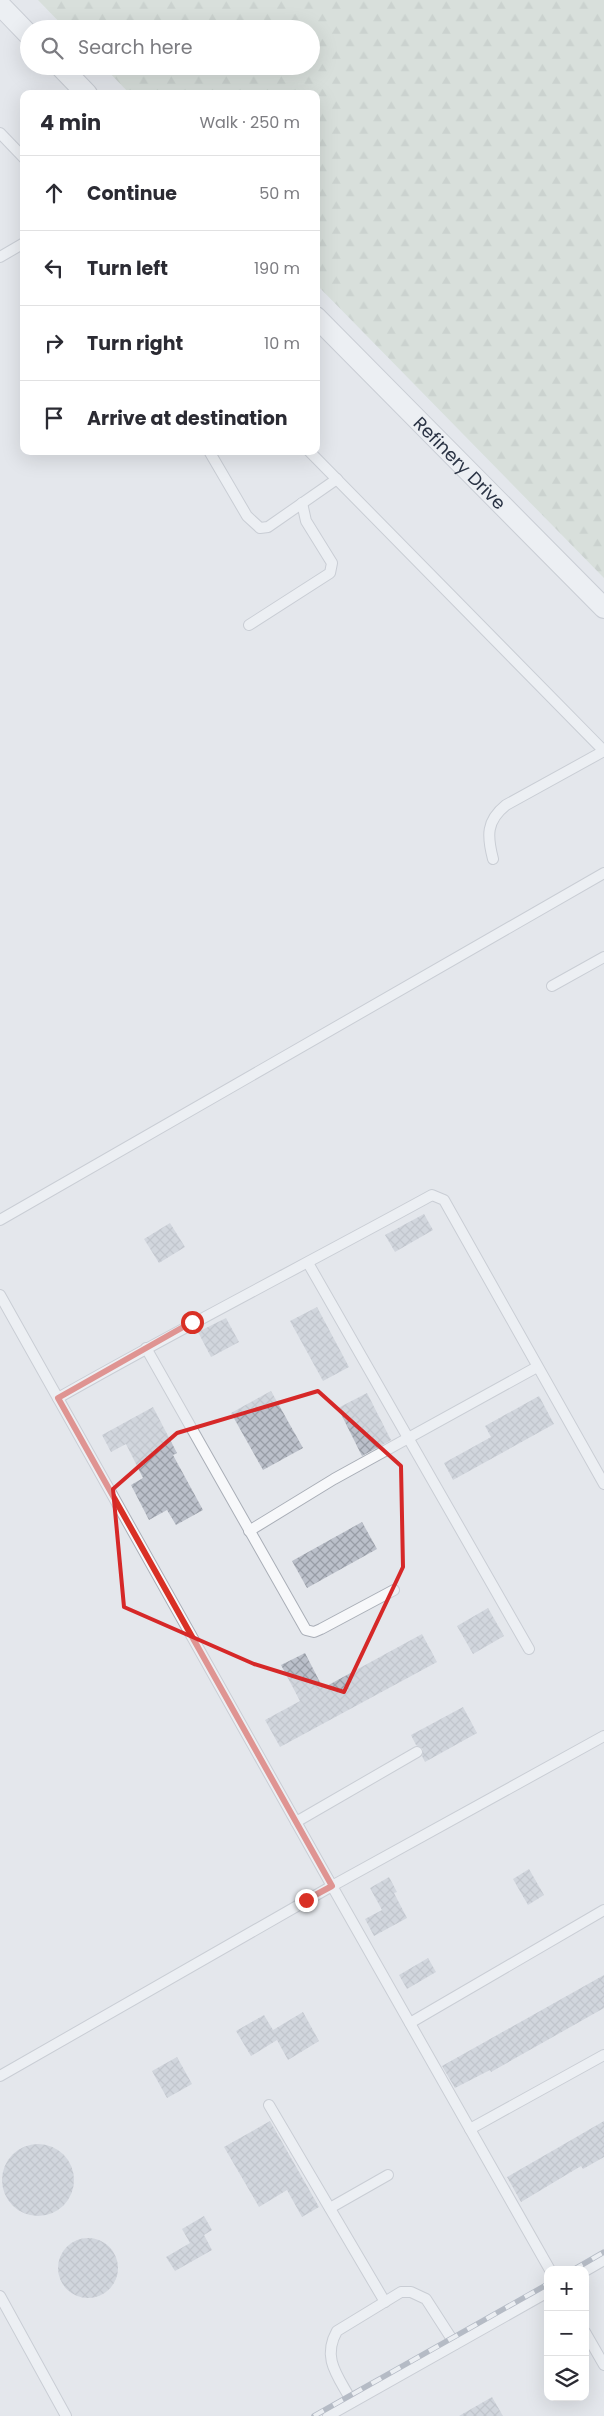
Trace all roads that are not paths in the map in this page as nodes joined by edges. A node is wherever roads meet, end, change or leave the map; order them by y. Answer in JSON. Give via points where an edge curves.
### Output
{"nodes":[{"id":1,"x":0,"y":6,"type":"edge"},
{"id":2,"x":20,"y":26,"type":"edge"},
{"id":3,"x":69,"y":75,"type":"edge"},
{"id":4,"x":83,"y":90,"type":"edge"},
{"id":5,"x":0,"y":133,"type":"edge"},
{"id":6,"x":20,"y":154,"type":"edge"},
{"id":7,"x":20,"y":245,"type":"edge"},
{"id":8,"x":0,"y":257,"type":"edge"},
{"id":9,"x":320,"y":321,"type":"edge"},
{"id":10,"x":211,"y":455,"type":"edge"},
{"id":11,"x":313,"y":455,"type":"edge"},
{"id":12,"x":337,"y":480,"type":"junction"},
{"id":13,"x":302,"y":503,"type":"junction"},
{"id":14,"x":604,"y":608,"type":"edge"},
{"id":15,"x":248,"y":625,"type":"dead end"},
{"id":16,"x":604,"y":751,"type":"edge"},
{"id":17,"x":493,"y":859,"type":"dead end"},
{"id":18,"x":604,"y":873,"type":"edge"},
{"id":19,"x":604,"y":957,"type":"edge"},
{"id":20,"x":552,"y":986,"type":"dead end"},
{"id":21,"x":0,"y":1220,"type":"edge"},
{"id":22,"x":308,"y":1263,"type":"junction"},
{"id":23,"x":0,"y":1295,"type":"edge"},
{"id":24,"x":146,"y":1348,"type":"junction"},
{"id":25,"x":537,"y":1367,"type":"junction"},
{"id":26,"x":58,"y":1398,"type":"junction"},
{"id":27,"x":408,"y":1438,"type":"junction"},
{"id":28,"x":604,"y":1484,"type":"edge"},
{"id":29,"x":249,"y":1531,"type":"junction"},
{"id":30,"x":394,"y":1590,"type":"dead end"},
{"id":31,"x":529,"y":1649,"type":"dead end"},
{"id":32,"x":604,"y":1736,"type":"edge"},
{"id":33,"x":416,"y":1752,"type":"dead end"},
{"id":34,"x":296,"y":1822,"type":"junction"},
{"id":35,"x":332,"y":1886,"type":"junction"},
{"id":36,"x":604,"y":1910,"type":"edge"},
{"id":37,"x":410,"y":2023,"type":"junction"},
{"id":38,"x":604,"y":2055,"type":"edge"},
{"id":39,"x":0,"y":2076,"type":"edge"},
{"id":40,"x":269,"y":2105,"type":"dead end"},
{"id":41,"x":470,"y":2129,"type":"junction"},
{"id":42,"x":388,"y":2174,"type":"dead end"},
{"id":43,"x":330,"y":2208,"type":"junction"},
{"id":44,"x":604,"y":2260,"type":"edge"},
{"id":45,"x":548,"y":2266,"type":"edge"},
{"id":46,"x":589,"y":2268,"type":"edge"},
{"id":47,"x":544,"y":2294,"type":"edge"},
{"id":48,"x":0,"y":2296,"type":"edge"},
{"id":49,"x":385,"y":2302,"type":"junction"},
{"id":50,"x":589,"y":2339,"type":"edge"},
{"id":51,"x":455,"y":2344,"type":"junction"},
{"id":52,"x":604,"y":2365,"type":"edge"},
{"id":53,"x":352,"y":2402,"type":"junction"},
{"id":54,"x":66,"y":2416,"type":"edge"},
{"id":55,"x":328,"y":2416,"type":"edge"}],
"edges":[{"from":1,"to":2,"type":"street"},
{"from":3,"to":4,"type":"street"},
{"from":5,"to":6,"type":"lane"},
{"from":7,"to":8,"type":"lane"},
{"from":9,"to":14,"type":"street","name":"Refinery Drive"},
{"from":10,"to":13,"type":"lane","via":[[246,516],[260,528],[268,527]]},
{"from":11,"to":12,"type":"lane"},
{"from":12,"to":13,"type":"lane"},
{"from":12,"to":16,"type":"lane"},
{"from":13,"to":15,"type":"lane","via":[[306,521],[332,563],[330,572]]},
{"from":16,"to":17,"type":"lane","via":[[498,812],[488,830]]},
{"from":18,"to":21,"type":"lane"},
{"from":19,"to":20,"type":"lane"},
{"from":22,"to":24,"type":"lane"},
{"from":22,"to":25,"type":"lane","via":[[432,1195],[441,1196]]},
{"from":22,"to":27,"type":"lane"},
{"from":23,"to":26,"type":"lane"},
{"from":24,"to":26,"type":"lane"},
{"from":24,"to":29,"type":"lane"},
{"from":25,"to":27,"type":"lane"},
{"from":25,"to":28,"type":"lane"},
{"from":26,"to":34,"type":"lane"},
{"from":27,"to":29,"type":"lane"},
{"from":27,"to":31,"type":"lane"},
{"from":29,"to":30,"type":"lane","via":[[300,1622],[310,1632]]},
{"from":32,"to":35,"type":"lane"},
{"from":33,"to":34,"type":"lane"},
{"from":34,"to":35,"type":"lane"},
{"from":35,"to":37,"type":"lane"},
{"from":35,"to":39,"type":"lane"},
{"from":36,"to":37,"type":"lane"},
{"from":37,"to":41,"type":"lane"},
{"from":38,"to":41,"type":"lane"},
{"from":40,"to":43,"type":"lane"},
{"from":41,"to":45,"type":"lane"},
{"from":42,"to":43,"type":"lane"},
{"from":43,"to":49,"type":"lane"},
{"from":44,"to":46,"type":"lane"},
{"from":47,"to":51,"type":"lane"},
{"from":48,"to":54,"type":"lane"},
{"from":49,"to":51,"type":"lane","via":[[402,2292],[420,2294]]},
{"from":49,"to":53,"type":"lane","via":[[337,2331],[332,2340],[330,2358]]},
{"from":50,"to":52,"type":"lane"},
{"from":51,"to":53,"type":"lane"},
{"from":53,"to":55,"type":"lane"}]}
